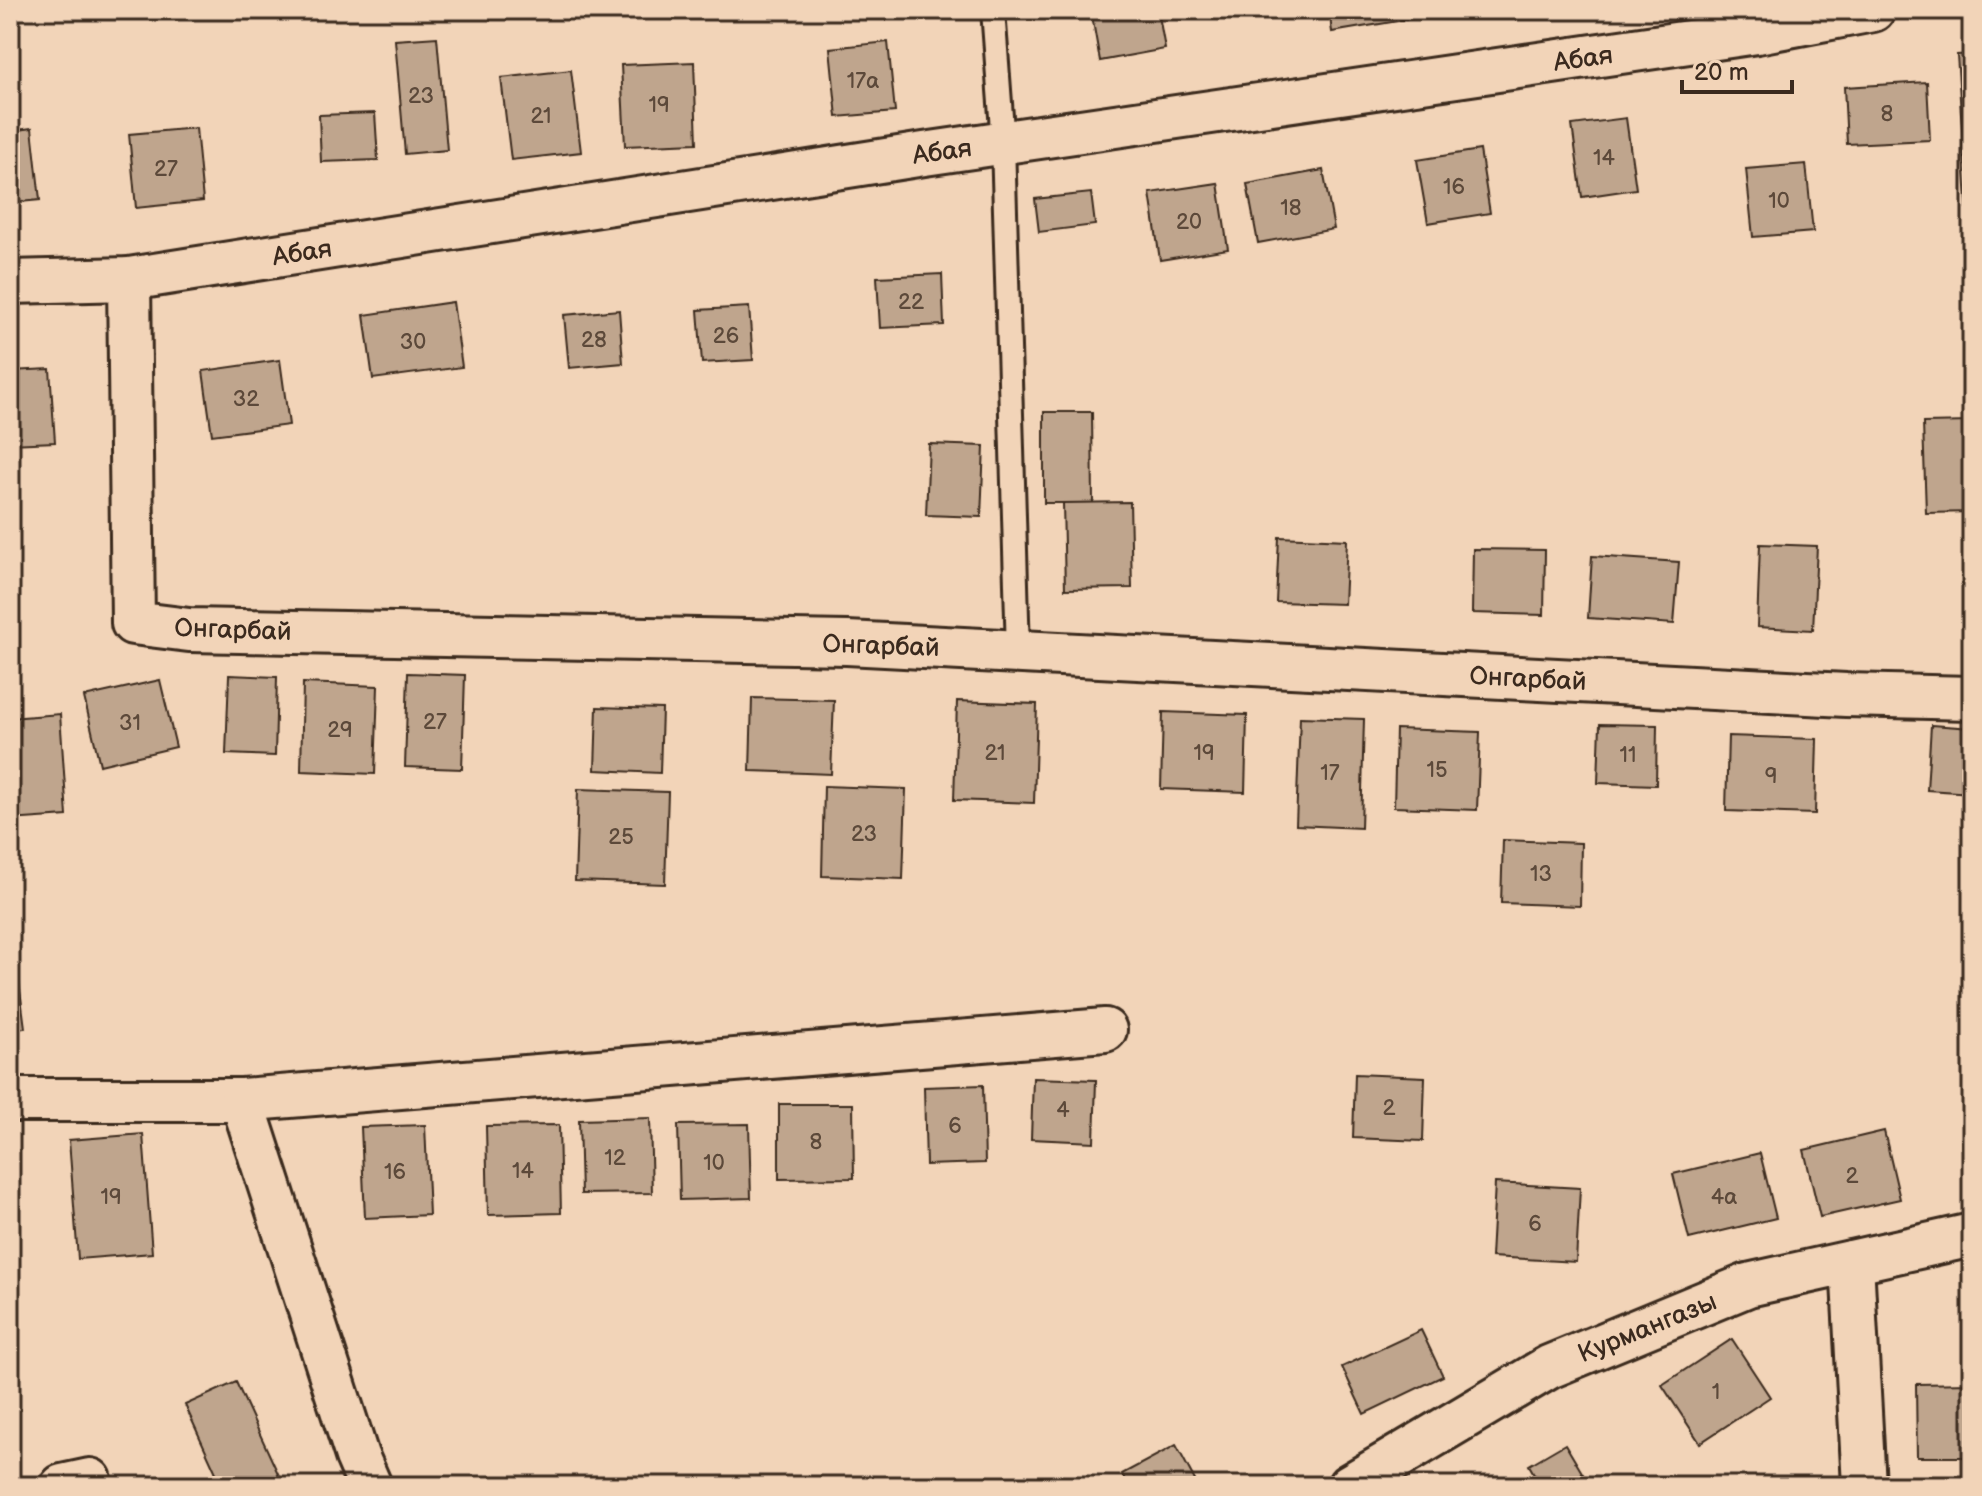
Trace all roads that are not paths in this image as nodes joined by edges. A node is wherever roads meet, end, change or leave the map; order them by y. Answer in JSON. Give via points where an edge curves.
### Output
{"nodes":[{"id":1,"x":993,"y":10,"type":"edge"},
{"id":2,"x":1873,"y":10,"type":"edge"},
{"id":3,"x":1003,"y":143,"type":"junction"},
{"id":4,"x":129,"y":279,"type":"junction"},
{"id":5,"x":10,"y":282,"type":"edge"},
{"id":6,"x":1018,"y":652,"type":"junction"},
{"id":7,"x":1972,"y":698,"type":"edge"},
{"id":8,"x":1105,"y":1030,"type":"dead end"},
{"id":9,"x":10,"y":1100,"type":"edge"},
{"id":10,"x":242,"y":1100,"type":"junction"},
{"id":11,"x":1972,"y":1235,"type":"edge"},
{"id":12,"x":1852,"y":1262,"type":"junction"},
{"id":13,"x":370,"y":1486,"type":"edge"},
{"id":14,"x":1349,"y":1486,"type":"edge"},
{"id":15,"x":1864,"y":1486,"type":"edge"}],
"edges":[{"from":1,"to":3,"type":"lane"},
{"from":2,"to":3,"type":"street","name":"Абая","via":[[1757,32]]},
{"from":3,"to":4,"type":"street","name":"Абая"},
{"from":3,"to":6,"type":"lane"},
{"from":4,"to":5,"type":"street","name":"Абая"},
{"from":4,"to":6,"type":"street","name":"Онгарбай","via":[[133,623],[189,630],[847,643]]},
{"from":6,"to":7,"type":"street","name":"Онгарбай"},
{"from":8,"to":10,"type":"street"},
{"from":9,"to":10,"type":"street"},
{"from":10,"to":13,"type":"street"},
{"from":11,"to":12,"type":"street","name":"Курмангазы"},
{"from":12,"to":14,"type":"street","name":"Курмангазы","via":[[1748,1285],[1549,1367]]},
{"from":12,"to":15,"type":"street"}]}
